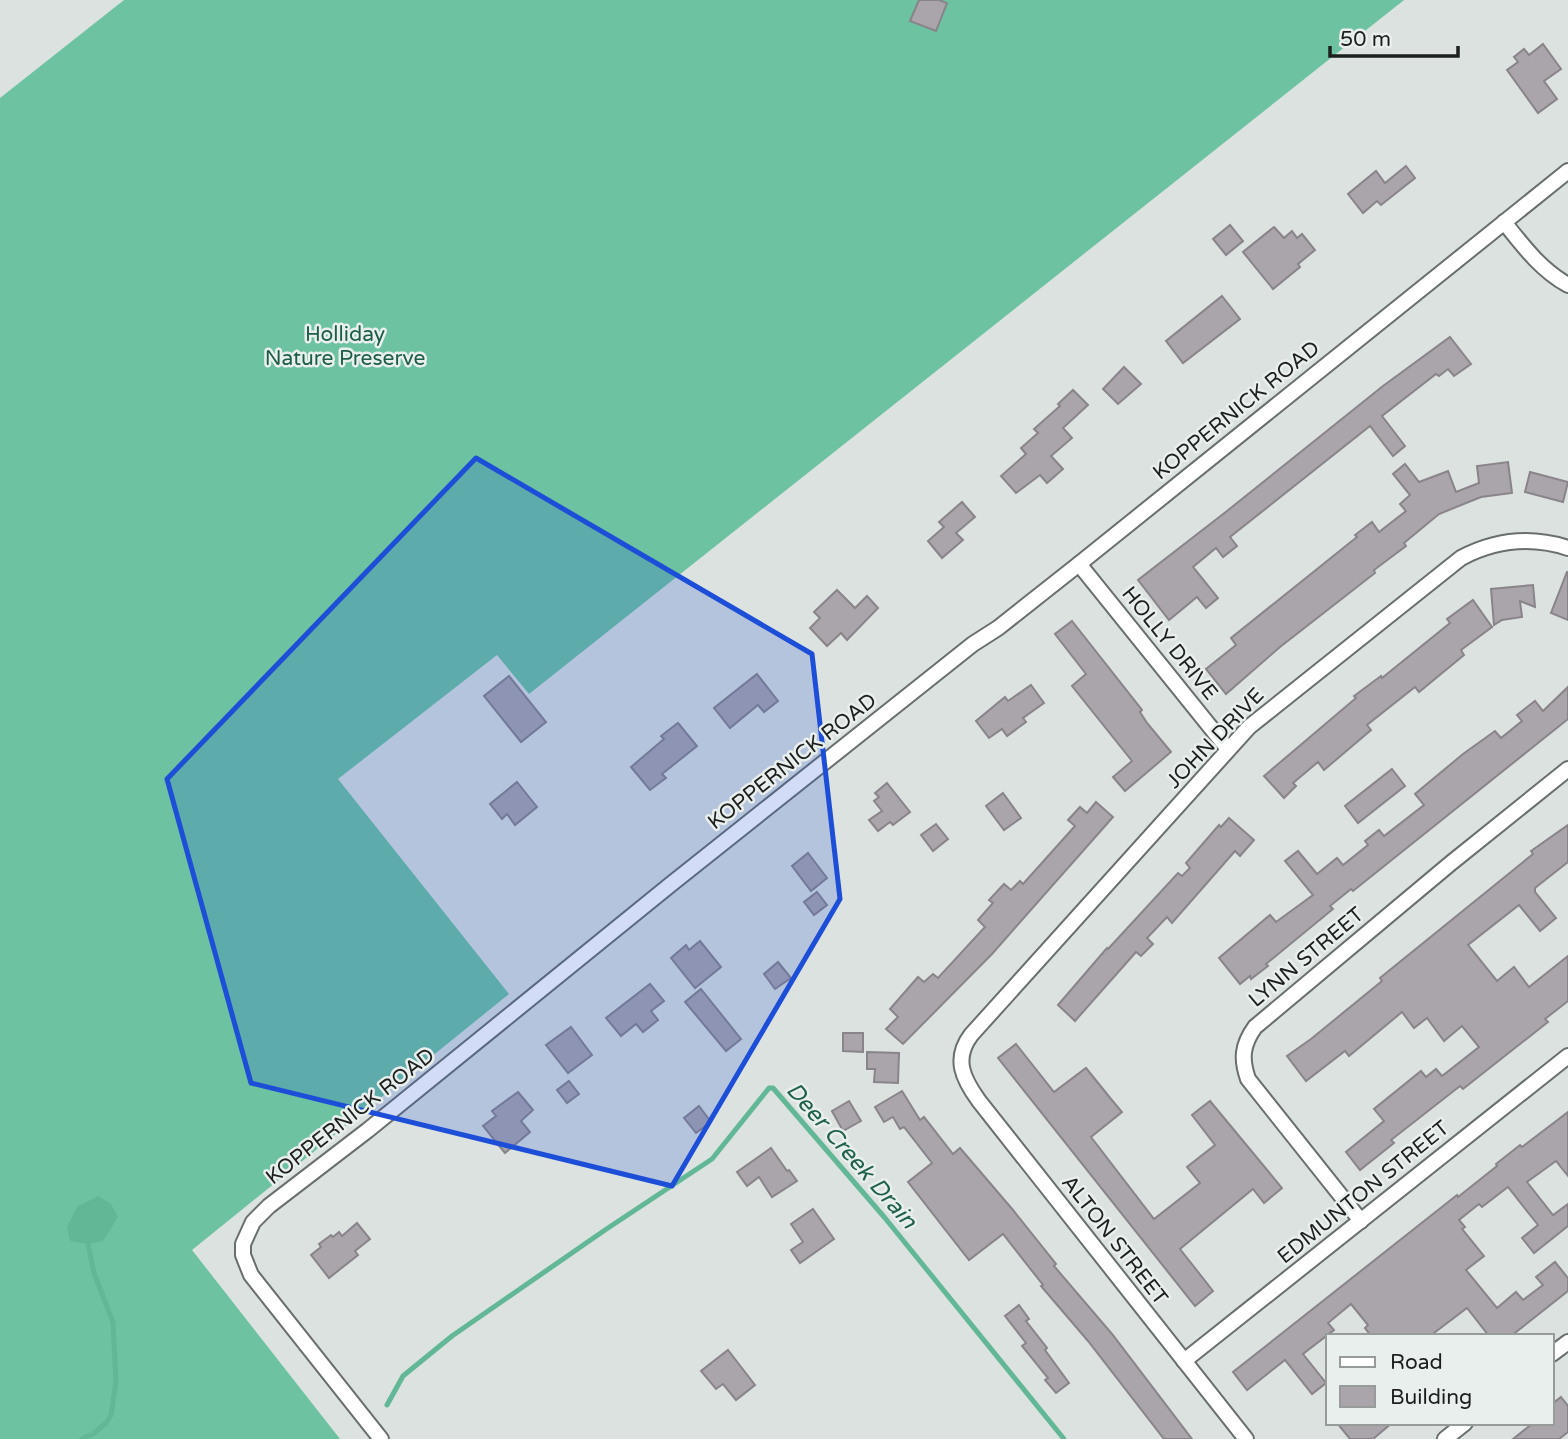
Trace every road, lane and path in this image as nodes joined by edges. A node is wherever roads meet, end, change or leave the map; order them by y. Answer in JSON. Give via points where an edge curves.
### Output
{"nodes":[{"id":1,"x":1568,"y":171,"type":"edge"},
{"id":2,"x":1504,"y":222,"type":"junction"},
{"id":3,"x":1568,"y":285,"type":"edge"},
{"id":4,"x":1568,"y":548,"type":"edge"},
{"id":5,"x":1079,"y":564,"type":"junction"},
{"id":6,"x":1228,"y":750,"type":"junction"},
{"id":7,"x":1568,"y":769,"type":"edge"},
{"id":8,"x":1568,"y":1056,"type":"edge"},
{"id":9,"x":960,"y":1062,"type":"joint"},
{"id":10,"x":1361,"y":1221,"type":"junction"},
{"id":11,"x":1185,"y":1361,"type":"junction"},
{"id":12,"x":1462,"y":1425,"type":"edge"},
{"id":13,"x":381,"y":1439,"type":"edge"},
{"id":14,"x":1246,"y":1439,"type":"edge"},
{"id":15,"x":1445,"y":1439,"type":"edge"}],
"edges":[{"from":1,"to":2,"type":"street","name":"KOPPERNICK ROAD"},
{"from":2,"to":3,"type":"street","via":[[1530,255]]},
{"from":2,"to":5,"type":"street","name":"KOPPERNICK ROAD"},
{"from":4,"to":6,"type":"street","name":"JOHN DRIVE","via":[[1512,541],[1461,558],[1261,716]]},
{"from":5,"to":6,"type":"street","name":"HOLLY DRIVE"},
{"from":5,"to":13,"type":"street","name":"KOPPERNICK ROAD","via":[[670,885],[253,1222],[243,1244],[251,1275]]},
{"from":6,"to":9,"type":"street","name":"JOHN DRIVE","via":[[971,1035]]},
{"from":7,"to":10,"type":"street","name":"LYNN STREET","via":[[1255,1027],[1247,1039],[1243,1058],[1248,1079]]},
{"from":8,"to":10,"type":"street","name":"EDMUNTON STREET"},
{"from":9,"to":11,"type":"street","name":"ALTON STREET","via":[[965,1081],[979,1101]]},
{"from":10,"to":11,"type":"street","name":"EDMUNTON STREET"},
{"from":11,"to":14,"type":"street","name":"ALTON STREET"},
{"from":12,"to":15,"type":"street"}]}
